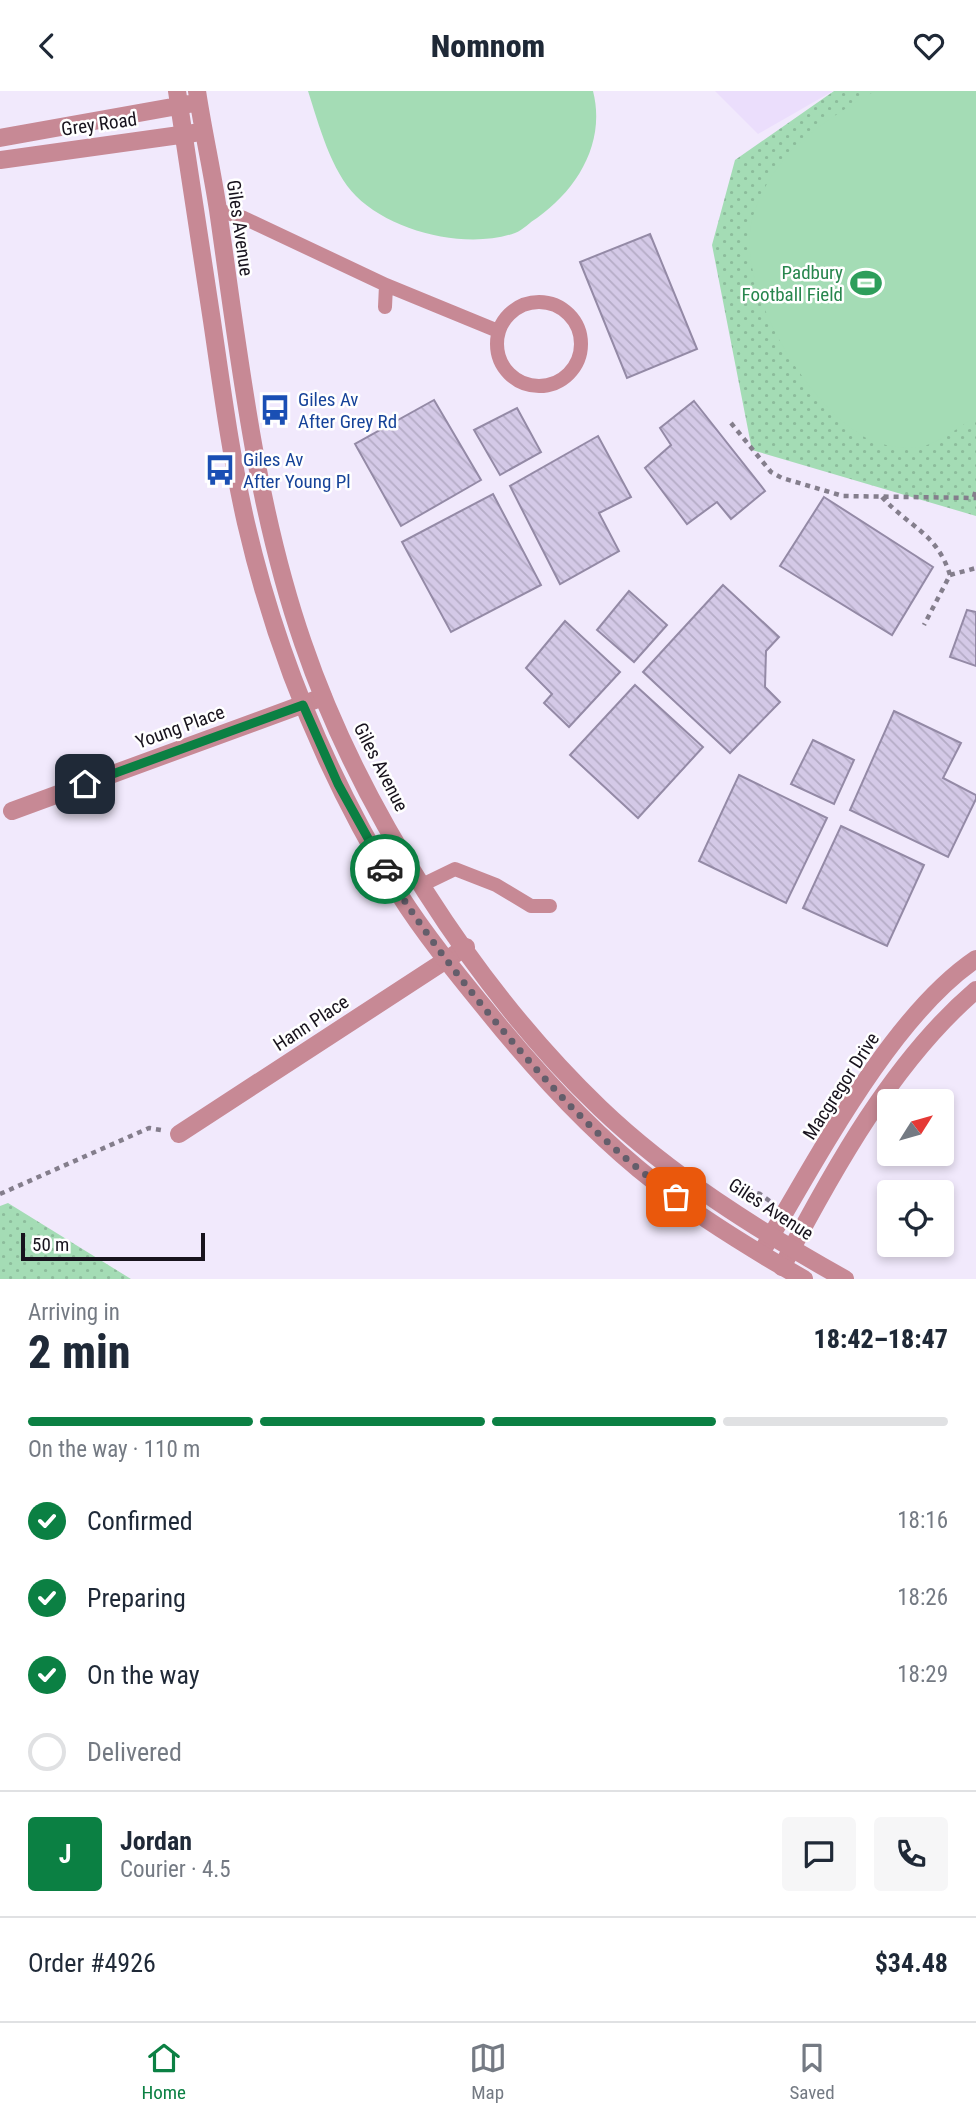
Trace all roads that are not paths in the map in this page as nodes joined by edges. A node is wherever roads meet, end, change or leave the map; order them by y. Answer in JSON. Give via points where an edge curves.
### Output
{"nodes":[{"id":1,"x":198,"y":97,"type":"edge"},
{"id":2,"x":178,"y":99,"type":"edge"},
{"id":3,"x":203,"y":132,"type":"junction"},
{"id":4,"x":183,"y":134,"type":"junction"},
{"id":5,"x":0,"y":138,"type":"edge"},
{"id":6,"x":0,"y":160,"type":"edge"},
{"id":7,"x":218,"y":210,"type":"junction"},
{"id":8,"x":386,"y":285,"type":"junction"},
{"id":9,"x":385,"y":306,"type":"dead end"},
{"id":10,"x":498,"y":331,"type":"junction"},
{"id":11,"x":323,"y":697,"type":"junction"},
{"id":12,"x":303,"y":705,"type":"junction"},
{"id":13,"x":12,"y":811,"type":"dead end"},
{"id":14,"x":422,"y":885,"type":"junction"},
{"id":15,"x":550,"y":906,"type":"dead end"},
{"id":16,"x":466,"y":947,"type":"junction"},
{"id":17,"x":976,"y":959,"type":"edge"},
{"id":18,"x":447,"y":961,"type":"junction"},
{"id":19,"x":976,"y":989,"type":"edge"},
{"id":20,"x":179,"y":1134,"type":"road end"},
{"id":21,"x":772,"y":1235,"type":"junction"},
{"id":22,"x":791,"y":1249,"type":"junction"},
{"id":23,"x":761,"y":1253,"type":"junction"},
{"id":24,"x":782,"y":1266,"type":"junction"},
{"id":25,"x":804,"y":1279,"type":"edge"},
{"id":26,"x":845,"y":1279,"type":"edge"}],
"edges":[{"from":1,"to":2,"type":"street","name":"Grey Road"},
{"from":1,"to":3,"type":"street","name":"Giles Avenue"},
{"from":2,"to":4,"type":"street"},
{"from":2,"to":5,"type":"street","name":"Grey Road"},
{"from":3,"to":4,"type":"street","name":"Grey Road"},
{"from":3,"to":7,"type":"street","name":"Giles Avenue"},
{"from":4,"to":6,"type":"street","name":"Grey Road"},
{"from":4,"to":12,"type":"street","via":[[246,524]]},
{"from":7,"to":8,"type":"lane"},
{"from":7,"to":11,"type":"street","name":"Giles Avenue","via":[[226,282],[268,518],[299,631]]},
{"from":8,"to":9,"type":"lane"},
{"from":8,"to":10,"type":"lane"},
{"from":10,"to":10,"type":"lane","via":[[516,308],[530,302],[559,306],[571,316],[582,343],[580,357],[562,381],[548,386],[526,384],[508,373],[500,361]]},
{"from":11,"to":12,"type":"street","name":"Young Place"},
{"from":11,"to":14,"type":"street","name":"Giles Avenue","via":[[380,813]]},
{"from":12,"to":13,"type":"street","name":"Young Place"},
{"from":12,"to":18,"type":"street","via":[[371,844]]},
{"from":14,"to":15,"type":"lane","via":[[455,869],[496,885],[531,906]]},
{"from":14,"to":16,"type":"street","name":"Giles Avenue"},
{"from":16,"to":18,"type":"street","name":"Hann Place"},
{"from":16,"to":21,"type":"street","name":"Giles Avenue","via":[[506,1003],[601,1109],[676,1171]]},
{"from":17,"to":21,"type":"street","name":"Macgregor Drive","via":[[937,991],[891,1047]]},
{"from":18,"to":20,"type":"street","name":"Hann Place"},
{"from":18,"to":23,"type":"street","via":[[556,1091],[612,1146],[657,1184]]},
{"from":19,"to":22,"type":"street","via":[[939,1023],[878,1104]]},
{"from":21,"to":22,"type":"street","name":"Giles Avenue"},
{"from":21,"to":23,"type":"street","name":"Macgregor Drive"},
{"from":22,"to":24,"type":"street"},
{"from":22,"to":26,"type":"street","name":"Giles Avenue"},
{"from":23,"to":24,"type":"street"},
{"from":24,"to":25,"type":"street"}]}
